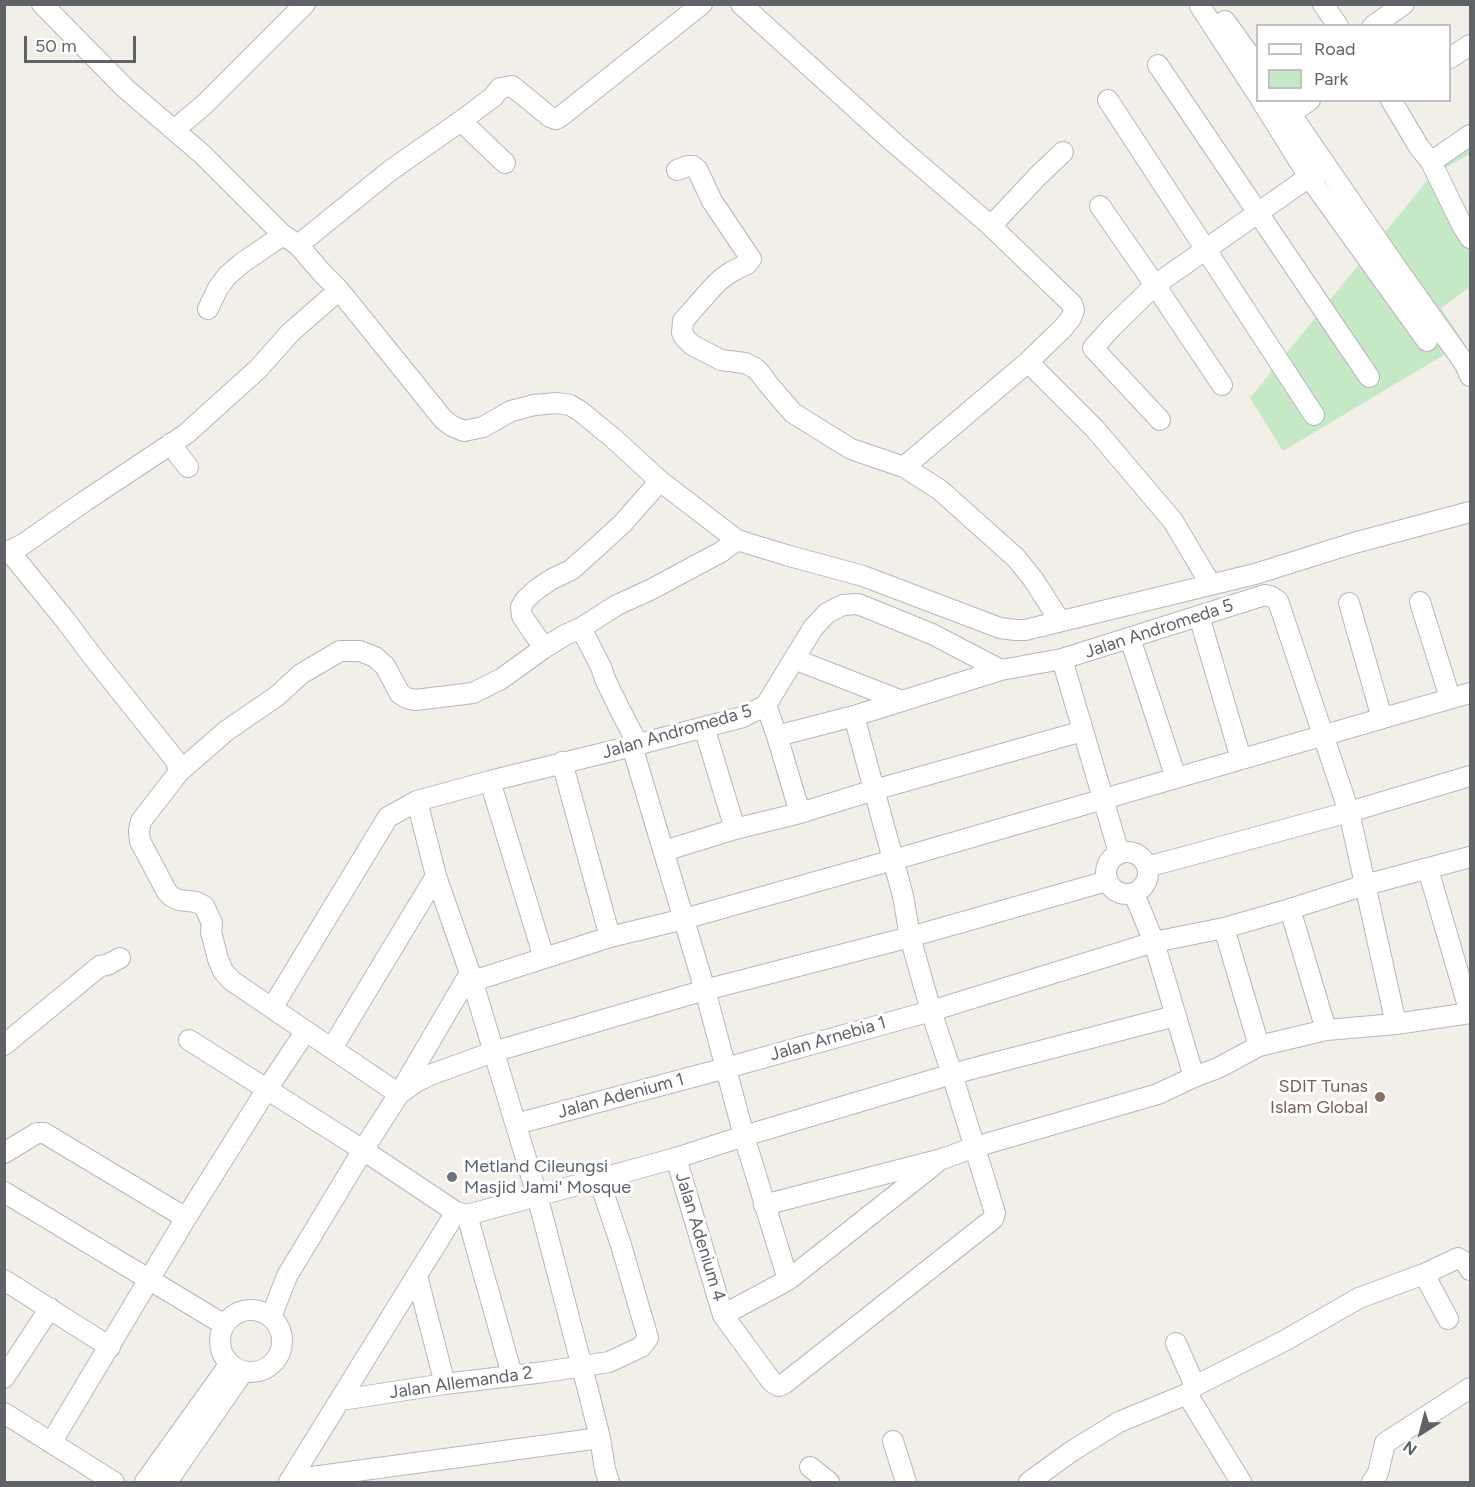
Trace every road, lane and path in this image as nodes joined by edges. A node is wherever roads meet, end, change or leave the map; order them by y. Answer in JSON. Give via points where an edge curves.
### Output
{"nodes":[{"id":1,"x":42,"y":4,"type":"edge"},
{"id":2,"x":305,"y":4,"type":"edge"},
{"id":3,"x":702,"y":4,"type":"edge"},
{"id":4,"x":741,"y":4,"type":"edge"},
{"id":5,"x":1323,"y":4,"type":"edge"},
{"id":6,"x":1404,"y":4,"type":"edge"},
{"id":7,"x":1207,"y":5,"type":"edge"},
{"id":8,"x":1337,"y":24,"type":"edge"},
{"id":9,"x":1376,"y":24,"type":"edge"},
{"id":10,"x":1470,"y":45,"type":"edge"},
{"id":11,"x":1451,"y":57,"type":"edge"},
{"id":12,"x":1158,"y":65,"type":"dead end"},
{"id":13,"x":1256,"y":66,"type":"edge"},
{"id":14,"x":1256,"y":93,"type":"edge"},
{"id":15,"x":1108,"y":100,"type":"dead end"},
{"id":16,"x":1262,"y":102,"type":"edge"},
{"id":17,"x":1303,"y":102,"type":"edge"},
{"id":18,"x":1392,"y":102,"type":"edge"},
{"id":19,"x":1285,"y":107,"type":"edge"},
{"id":20,"x":461,"y":121,"type":"junction"},
{"id":21,"x":174,"y":130,"type":"junction"},
{"id":22,"x":1470,"y":135,"type":"edge"},
{"id":23,"x":1063,"y":152,"type":"dead end"},
{"id":24,"x":1431,"y":162,"type":"junction"},
{"id":25,"x":505,"y":163,"type":"dead end"},
{"id":26,"x":1327,"y":168,"type":"junction"},
{"id":27,"x":677,"y":170,"type":"dead end"},
{"id":28,"x":1309,"y":177,"type":"junction"},
{"id":29,"x":1100,"y":206,"type":"dead end"},
{"id":30,"x":1258,"y":212,"type":"junction"},
{"id":31,"x":991,"y":226,"type":"junction"},
{"id":32,"x":1470,"y":238,"type":"edge"},
{"id":33,"x":291,"y":240,"type":"junction"},
{"id":34,"x":1205,"y":250,"type":"junction"},
{"id":35,"x":1155,"y":285,"type":"junction"},
{"id":36,"x":339,"y":290,"type":"junction"},
{"id":37,"x":208,"y":309,"type":"dead end"},
{"id":38,"x":1427,"y":341,"type":"dead end"},
{"id":39,"x":1029,"y":362,"type":"junction"},
{"id":40,"x":1469,"y":368,"type":"edge"},
{"id":41,"x":1369,"y":377,"type":"dead end"},
{"id":42,"x":1222,"y":385,"type":"dead end"},
{"id":43,"x":1314,"y":415,"type":"dead end"},
{"id":44,"x":1160,"y":420,"type":"dead end"},
{"id":45,"x":170,"y":444,"type":"junction"},
{"id":46,"x":188,"y":467,"type":"dead end"},
{"id":47,"x":904,"y":467,"type":"junction"},
{"id":48,"x":660,"y":481,"type":"junction"},
{"id":49,"x":1470,"y":512,"type":"edge"},
{"id":50,"x":737,"y":540,"type":"junction"},
{"id":51,"x":7,"y":552,"type":"edge"},
{"id":52,"x":1211,"y":585,"type":"junction"},
{"id":53,"x":1420,"y":602,"type":"dead end"},
{"id":54,"x":1349,"y":603,"type":"dead end"},
{"id":55,"x":1198,"y":616,"type":"junction"},
{"id":56,"x":1060,"y":621,"type":"junction"},
{"id":57,"x":580,"y":628,"type":"junction"},
{"id":58,"x":1130,"y":638,"type":"junction"},
{"id":59,"x":544,"y":648,"type":"junction"},
{"id":60,"x":794,"y":659,"type":"junction"},
{"id":61,"x":1062,"y":659,"type":"junction"},
{"id":62,"x":1001,"y":670,"type":"junction"},
{"id":63,"x":1470,"y":693,"type":"edge"},
{"id":64,"x":1450,"y":698,"type":"junction"},
{"id":65,"x":902,"y":701,"type":"junction"},
{"id":66,"x":766,"y":705,"type":"junction"},
{"id":67,"x":854,"y":716,"type":"junction"},
{"id":68,"x":1382,"y":718,"type":"junction"},
{"id":69,"x":704,"y":727,"type":"junction"},
{"id":70,"x":1083,"y":731,"type":"junction"},
{"id":71,"x":777,"y":736,"type":"junction"},
{"id":72,"x":1322,"y":736,"type":"junction"},
{"id":73,"x":635,"y":745,"type":"junction"},
{"id":74,"x":1241,"y":759,"type":"junction"},
{"id":75,"x":562,"y":762,"type":"junction"},
{"id":76,"x":179,"y":772,"type":"junction"},
{"id":77,"x":1470,"y":776,"type":"edge"},
{"id":78,"x":1176,"y":778,"type":"junction"},
{"id":79,"x":490,"y":781,"type":"junction"},
{"id":80,"x":874,"y":790,"type":"junction"},
{"id":81,"x":1103,"y":799,"type":"junction"},
{"id":82,"x":417,"y":801,"type":"junction"},
{"id":83,"x":1349,"y":812,"type":"junction"},
{"id":84,"x":800,"y":813,"type":"junction"},
{"id":85,"x":735,"y":829,"type":"junction"},
{"id":86,"x":664,"y":851,"type":"junction"},
{"id":87,"x":1119,"y":853,"type":"junction"},
{"id":88,"x":1470,"y":857,"type":"edge"},
{"id":89,"x":893,"y":860,"type":"junction"},
{"id":90,"x":1148,"y":867,"type":"junction"},
{"id":91,"x":1428,"y":870,"type":"junction"},
{"id":92,"x":436,"y":876,"type":"junction"},
{"id":93,"x":1107,"y":881,"type":"junction"},
{"id":94,"x":1365,"y":885,"type":"junction"},
{"id":95,"x":1134,"y":894,"type":"junction"},
{"id":96,"x":1290,"y":909,"type":"junction"},
{"id":97,"x":684,"y":919,"type":"junction"},
{"id":98,"x":1224,"y":928,"type":"junction"},
{"id":99,"x":910,"y":937,"type":"junction"},
{"id":100,"x":610,"y":938,"type":"junction"},
{"id":101,"x":1154,"y":942,"type":"junction"},
{"id":102,"x":120,"y":958,"type":"dead end"},
{"id":103,"x":544,"y":958,"type":"junction"},
{"id":104,"x":471,"y":977,"type":"junction"},
{"id":105,"x":705,"y":990,"type":"junction"},
{"id":106,"x":272,"y":1008,"type":"junction"},
{"id":107,"x":931,"y":1011,"type":"junction"},
{"id":108,"x":1470,"y":1013,"type":"edge"},
{"id":109,"x":1175,"y":1016,"type":"junction"},
{"id":110,"x":1396,"y":1024,"type":"junction"},
{"id":111,"x":1326,"y":1030,"type":"junction"},
{"id":112,"x":306,"y":1031,"type":"junction"},
{"id":113,"x":189,"y":1040,"type":"dead end"},
{"id":114,"x":4,"y":1045,"type":"edge"},
{"id":115,"x":1259,"y":1046,"type":"junction"},
{"id":116,"x":332,"y":1048,"type":"junction"},
{"id":117,"x":493,"y":1052,"type":"junction"},
{"id":118,"x":726,"y":1068,"type":"junction"},
{"id":119,"x":952,"y":1074,"type":"junction"},
{"id":120,"x":1194,"y":1077,"type":"junction"},
{"id":121,"x":267,"y":1089,"type":"junction"},
{"id":122,"x":399,"y":1094,"type":"junction"},
{"id":123,"x":516,"y":1125,"type":"junction"},
{"id":124,"x":744,"y":1136,"type":"junction"},
{"id":125,"x":975,"y":1147,"type":"junction"},
{"id":126,"x":363,"y":1150,"type":"junction"},
{"id":127,"x":4,"y":1153,"type":"edge"},
{"id":128,"x":676,"y":1158,"type":"junction"},
{"id":129,"x":942,"y":1159,"type":"junction"},
{"id":130,"x":599,"y":1180,"type":"junction"},
{"id":131,"x":4,"y":1192,"type":"edge"},
{"id":132,"x":537,"y":1195,"type":"junction"},
{"id":133,"x":764,"y":1205,"type":"junction"},
{"id":134,"x":462,"y":1213,"type":"junction"},
{"id":135,"x":186,"y":1218,"type":"junction"},
{"id":136,"x":1470,"y":1269,"type":"edge"},
{"id":137,"x":1424,"y":1274,"type":"junction"},
{"id":138,"x":417,"y":1275,"type":"junction"},
{"id":139,"x":4,"y":1280,"type":"edge"},
{"id":140,"x":149,"y":1280,"type":"junction"},
{"id":141,"x":788,"y":1280,"type":"junction"},
{"id":142,"x":50,"y":1308,"type":"junction"},
{"id":143,"x":723,"y":1315,"type":"junction"},
{"id":144,"x":271,"y":1317,"type":"junction"},
{"id":145,"x":1448,"y":1319,"type":"dead end"},
{"id":146,"x":223,"y":1324,"type":"junction"},
{"id":147,"x":1176,"y":1343,"type":"dead end"},
{"id":148,"x":110,"y":1347,"type":"junction"},
{"id":149,"x":582,"y":1366,"type":"junction"},
{"id":150,"x":236,"y":1368,"type":"junction"},
{"id":151,"x":512,"y":1375,"type":"junction"},
{"id":152,"x":4,"y":1378,"type":"edge"},
{"id":153,"x":445,"y":1384,"type":"junction"},
{"id":154,"x":1470,"y":1388,"type":"edge"},
{"id":155,"x":1191,"y":1390,"type":"junction"},
{"id":156,"x":340,"y":1400,"type":"junction"},
{"id":157,"x":4,"y":1413,"type":"edge"},
{"id":158,"x":893,"y":1441,"type":"dead end"},
{"id":159,"x":51,"y":1443,"type":"junction"},
{"id":160,"x":600,"y":1443,"type":"junction"},
{"id":161,"x":810,"y":1467,"type":"dead end"},
{"id":162,"x":607,"y":1476,"type":"edge"},
{"id":163,"x":290,"y":1481,"type":"edge"},
{"id":164,"x":114,"y":1482,"type":"edge"},
{"id":165,"x":144,"y":1482,"type":"edge"},
{"id":166,"x":167,"y":1482,"type":"edge"},
{"id":167,"x":829,"y":1482,"type":"edge"},
{"id":168,"x":906,"y":1482,"type":"edge"},
{"id":169,"x":1029,"y":1482,"type":"edge"},
{"id":170,"x":1241,"y":1482,"type":"edge"},
{"id":171,"x":1372,"y":1482,"type":"edge"}],
"edges":[{"from":1,"to":21,"type":"street","via":[[126,89]]},
{"from":2,"to":21,"type":"street"},
{"from":3,"to":20,"type":"street","via":[[556,119],[512,86],[500,88]]},
{"from":4,"to":31,"type":"street"},
{"from":5,"to":8,"type":"street"},
{"from":6,"to":9,"type":"street"},
{"from":7,"to":13,"type":"street"},
{"from":7,"to":14,"type":"street"},
{"from":10,"to":11,"type":"street"},
{"from":12,"to":30,"type":"street"},
{"from":15,"to":34,"type":"street"},
{"from":16,"to":28,"type":"street"},
{"from":17,"to":19,"type":"street"},
{"from":18,"to":24,"type":"street"},
{"from":19,"to":26,"type":"street"},
{"from":20,"to":25,"type":"street"},
{"from":20,"to":33,"type":"street"},
{"from":21,"to":33,"type":"street"},
{"from":22,"to":24,"type":"street"},
{"from":23,"to":31,"type":"street"},
{"from":24,"to":32,"type":"street"},
{"from":26,"to":28,"type":"street"},
{"from":26,"to":40,"type":"street"},
{"from":27,"to":47,"type":"street","via":[[688,166],[697,169],[712,201],[751,259],[720,280],[682,321],[685,338],[721,360],[755,368],[794,412],[851,449]]},
{"from":28,"to":30,"type":"street"},
{"from":28,"to":38,"type":"street"},
{"from":29,"to":35,"type":"street"},
{"from":30,"to":34,"type":"street"},
{"from":30,"to":41,"type":"street"},
{"from":31,"to":39,"type":"street","via":[[1074,310],[1064,327]]},
{"from":33,"to":36,"type":"street"},
{"from":33,"to":37,"type":"street","via":[[242,262],[218,288]]},
{"from":34,"to":35,"type":"street"},
{"from":34,"to":43,"type":"street"},
{"from":35,"to":42,"type":"street"},
{"from":35,"to":44,"type":"street","via":[[1093,348]]},
{"from":36,"to":45,"type":"street","via":[[290,333],[258,369]]},
{"from":36,"to":48,"type":"street","via":[[452,426],[465,431],[534,405],[570,405]]},
{"from":39,"to":47,"type":"street"},
{"from":39,"to":52,"type":"street","via":[[1095,429],[1173,521]]},
{"from":45,"to":46,"type":"street"},
{"from":45,"to":51,"type":"street"},
{"from":47,"to":56,"type":"street","via":[[940,489],[1016,558]]},
{"from":48,"to":50,"type":"street"},
{"from":48,"to":59,"type":"street","via":[[623,523],[571,570],[525,600],[522,616]]},
{"from":49,"to":52,"type":"street"},
{"from":50,"to":56,"type":"street","via":[[863,576],[1000,628],[1025,630]]},
{"from":50,"to":57,"type":"street"},
{"from":51,"to":76,"type":"street","via":[[176,761]]},
{"from":52,"to":56,"type":"street"},
{"from":53,"to":64,"type":"street"},
{"from":54,"to":68,"type":"street"},
{"from":55,"to":58,"type":"street","name":"Jalan Andromeda 5"},
{"from":55,"to":72,"type":"street","name":"Jalan Andromeda 5","via":[[1265,595],[1278,602]]},
{"from":55,"to":74,"type":"street"},
{"from":57,"to":59,"type":"street"},
{"from":57,"to":73,"type":"street"},
{"from":58,"to":61,"type":"street","name":"Jalan Andromeda 5"},
{"from":58,"to":78,"type":"street"},
{"from":59,"to":76,"type":"street","via":[[501,679],[473,693],[415,700],[400,694],[385,666],[375,657],[360,651],[340,651],[301,674]]},
{"from":60,"to":62,"type":"street","name":"Jalan Andromeda 5","via":[[827,613],[858,604],[932,634]]},
{"from":60,"to":65,"type":"street"},
{"from":60,"to":66,"type":"street","name":"Jalan Andromeda 5"},
{"from":61,"to":62,"type":"street","name":"Jalan Andromeda 5"},
{"from":61,"to":70,"type":"street"},
{"from":62,"to":65,"type":"street"},
{"from":63,"to":64,"type":"street"},
{"from":64,"to":68,"type":"street"},
{"from":65,"to":67,"type":"street"},
{"from":66,"to":69,"type":"street","name":"Jalan Andromeda 5","via":[[743,717]]},
{"from":66,"to":71,"type":"street"},
{"from":67,"to":71,"type":"street"},
{"from":67,"to":80,"type":"street"},
{"from":68,"to":72,"type":"street"},
{"from":69,"to":73,"type":"street","name":"Jalan Andromeda 5"},
{"from":69,"to":85,"type":"street"},
{"from":70,"to":80,"type":"street"},
{"from":70,"to":81,"type":"street"},
{"from":71,"to":84,"type":"street"},
{"from":72,"to":74,"type":"street"},
{"from":72,"to":83,"type":"street"},
{"from":73,"to":75,"type":"street","name":"Jalan Andromeda 5"},
{"from":73,"to":86,"type":"street"},
{"from":74,"to":78,"type":"street"},
{"from":75,"to":79,"type":"street","name":"Jalan Andromeda 5"},
{"from":75,"to":100,"type":"street"},
{"from":76,"to":106,"type":"street","via":[[141,822],[140,841],[167,892],[179,900],[204,906],[223,971]]},
{"from":77,"to":83,"type":"street"},
{"from":78,"to":81,"type":"street"},
{"from":79,"to":82,"type":"street","name":"Jalan Andromeda 5"},
{"from":79,"to":103,"type":"street"},
{"from":80,"to":84,"type":"street"},
{"from":80,"to":89,"type":"street"},
{"from":81,"to":87,"type":"street"},
{"from":81,"to":89,"type":"street"},
{"from":82,"to":92,"type":"street"},
{"from":82,"to":106,"type":"street","name":"Jalan Andromeda 5","via":[[388,817]]},
{"from":83,"to":90,"type":"street"},
{"from":83,"to":94,"type":"street"},
{"from":84,"to":85,"type":"street"},
{"from":85,"to":86,"type":"street"},
{"from":86,"to":97,"type":"street"},
{"from":87,"to":90,"type":"street","via":[[1136,854]]},
{"from":87,"to":93,"type":"street","via":[[1107,865]]},
{"from":88,"to":91,"type":"street","name":"Jalan Arnebia 1"},
{"from":89,"to":97,"type":"street"},
{"from":89,"to":99,"type":"street"},
{"from":90,"to":95,"type":"street","via":[[1146,883]]},
{"from":91,"to":94,"type":"street","name":"Jalan Arnebia 1"},
{"from":91,"to":108,"type":"street"},
{"from":92,"to":104,"type":"street"},
{"from":92,"to":116,"type":"street"},
{"from":93,"to":95,"type":"street","via":[[1118,893]]},
{"from":93,"to":99,"type":"street"},
{"from":94,"to":96,"type":"street","name":"Jalan Arnebia 1"},
{"from":94,"to":110,"type":"street"},
{"from":95,"to":101,"type":"street"},
{"from":96,"to":98,"type":"street","name":"Jalan Arnebia 1"},
{"from":96,"to":111,"type":"street"},
{"from":97,"to":100,"type":"street"},
{"from":97,"to":105,"type":"street"},
{"from":98,"to":101,"type":"street","name":"Jalan Arnebia 1"},
{"from":98,"to":115,"type":"street"},
{"from":99,"to":105,"type":"street"},
{"from":99,"to":107,"type":"street"},
{"from":100,"to":103,"type":"street"},
{"from":101,"to":107,"type":"street","name":"Jalan Arnebia 1"},
{"from":101,"to":109,"type":"street"},
{"from":102,"to":114,"type":"street","via":[[100,966]]},
{"from":103,"to":104,"type":"street"},
{"from":104,"to":117,"type":"street"},
{"from":104,"to":122,"type":"street"},
{"from":105,"to":117,"type":"street"},
{"from":105,"to":118,"type":"street"},
{"from":106,"to":112,"type":"street"},
{"from":107,"to":118,"type":"street","name":"Jalan Arnebia 1"},
{"from":107,"to":119,"type":"street"},
{"from":108,"to":110,"type":"street"},
{"from":109,"to":119,"type":"street"},
{"from":109,"to":120,"type":"street"},
{"from":110,"to":111,"type":"street"},
{"from":111,"to":115,"type":"street"},
{"from":112,"to":116,"type":"street"},
{"from":112,"to":121,"type":"street"},
{"from":113,"to":121,"type":"street"},
{"from":115,"to":120,"type":"street"},
{"from":116,"to":122,"type":"street"},
{"from":117,"to":122,"type":"street","via":[[416,1082]]},
{"from":117,"to":123,"type":"street"},
{"from":118,"to":123,"type":"street","name":"Jalan Adenium 1"},
{"from":118,"to":124,"type":"street"},
{"from":119,"to":124,"type":"street"},
{"from":119,"to":125,"type":"street"},
{"from":120,"to":125,"type":"street","via":[[1158,1094]]},
{"from":121,"to":126,"type":"street"},
{"from":121,"to":135,"type":"street"},
{"from":122,"to":126,"type":"street"},
{"from":123,"to":132,"type":"street"},
{"from":124,"to":128,"type":"street"},
{"from":124,"to":133,"type":"street"},
{"from":125,"to":129,"type":"street"},
{"from":125,"to":143,"type":"street","name":"Jalan Adenium 4","via":[[995,1213],[993,1219],[785,1383],[779,1386],[772,1382]]},
{"from":126,"to":134,"type":"street"},
{"from":126,"to":144,"type":"street","via":[[287,1276]]},
{"from":127,"to":135,"type":"street","via":[[37,1133],[44,1133]]},
{"from":128,"to":130,"type":"street"},
{"from":128,"to":143,"type":"street","name":"Jalan Adenium 4"},
{"from":129,"to":133,"type":"street"},
{"from":129,"to":141,"type":"street"},
{"from":130,"to":132,"type":"street"},
{"from":130,"to":149,"type":"street","name":"Jalan Allemanda 2","via":[[648,1338],[641,1347],[609,1362]]},
{"from":131,"to":140,"type":"street"},
{"from":132,"to":134,"type":"street"},
{"from":132,"to":149,"type":"street"},
{"from":133,"to":141,"type":"street"},
{"from":134,"to":138,"type":"street"},
{"from":134,"to":151,"type":"street"},
{"from":135,"to":140,"type":"street"},
{"from":136,"to":137,"type":"street","via":[[1458,1258]]},
{"from":137,"to":145,"type":"street"},
{"from":137,"to":155,"type":"street","via":[[1359,1298]]},
{"from":138,"to":153,"type":"street"},
{"from":138,"to":156,"type":"street"},
{"from":139,"to":142,"type":"street"},
{"from":140,"to":146,"type":"street"},
{"from":140,"to":148,"type":"street"},
{"from":141,"to":143,"type":"street"},
{"from":142,"to":148,"type":"street"},
{"from":142,"to":152,"type":"street"},
{"from":144,"to":146,"type":"street","via":[[252,1309],[235,1312]]},
{"from":144,"to":150,"type":"street","via":[[279,1327],[282,1344],[276,1361],[261,1371]]},
{"from":146,"to":150,"type":"street","via":[[219,1345]]},
{"from":147,"to":155,"type":"street"},
{"from":148,"to":159,"type":"street"},
{"from":149,"to":151,"type":"street","name":"Jalan Allemanda 2"},
{"from":149,"to":160,"type":"street"},
{"from":150,"to":165,"type":"street"},
{"from":150,"to":166,"type":"street"},
{"from":151,"to":153,"type":"street","name":"Jalan Allemanda 2"},
{"from":153,"to":156,"type":"street","name":"Jalan Allemanda 2"},
{"from":154,"to":171,"type":"street","via":[[1385,1443]]},
{"from":155,"to":169,"type":"street","via":[[1119,1422]]},
{"from":155,"to":170,"type":"street"},
{"from":156,"to":163,"type":"street"},
{"from":157,"to":159,"type":"street"},
{"from":158,"to":168,"type":"street"},
{"from":159,"to":164,"type":"street"},
{"from":160,"to":162,"type":"street"},
{"from":160,"to":163,"type":"street"},
{"from":161,"to":167,"type":"street"}]}
